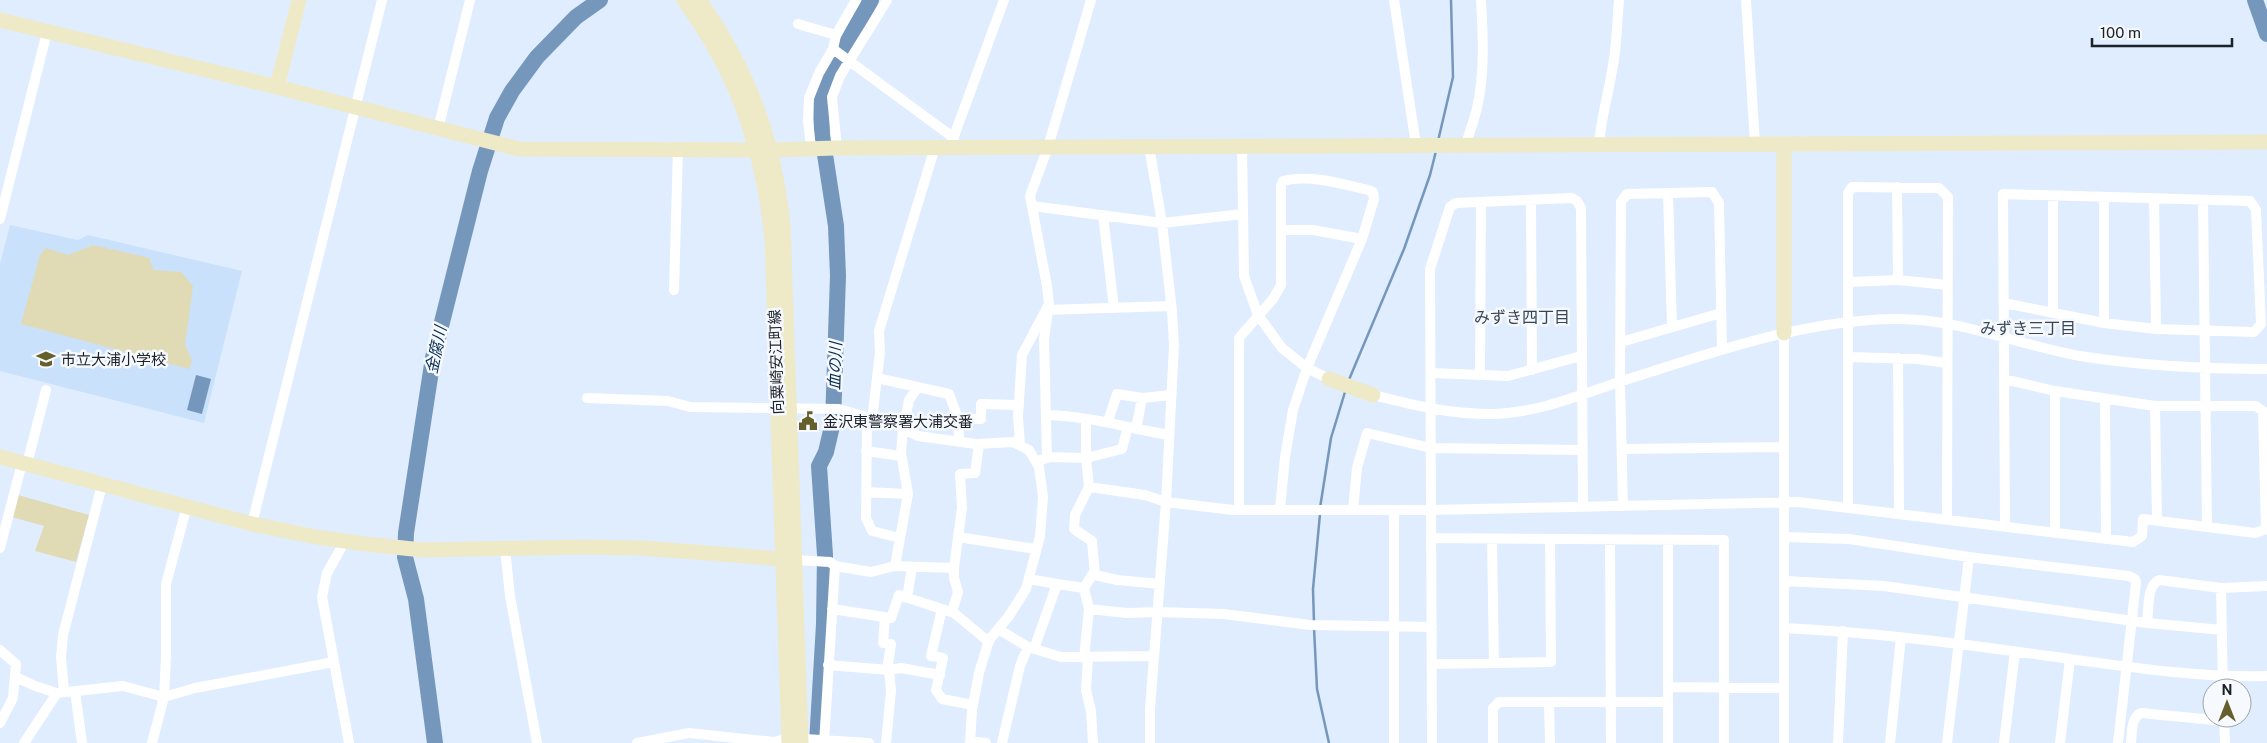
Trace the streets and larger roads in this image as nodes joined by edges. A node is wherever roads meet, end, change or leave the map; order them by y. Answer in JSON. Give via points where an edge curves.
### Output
{"nodes":[{"id":1,"x":299,"y":0,"type":"edge"},
{"id":2,"x":382,"y":0,"type":"edge"},
{"id":3,"x":470,"y":0,"type":"edge"},
{"id":4,"x":684,"y":0,"type":"edge"},
{"id":5,"x":698,"y":0,"type":"edge"},
{"id":6,"x":856,"y":0,"type":"edge"},
{"id":7,"x":887,"y":0,"type":"edge"},
{"id":8,"x":1004,"y":0,"type":"edge"},
{"id":9,"x":1091,"y":0,"type":"edge"},
{"id":10,"x":1394,"y":0,"type":"edge"},
{"id":11,"x":1481,"y":0,"type":"edge"},
{"id":12,"x":1619,"y":0,"type":"edge"},
{"id":13,"x":1746,"y":0,"type":"edge"},
{"id":14,"x":0,"y":20,"type":"edge"},
{"id":15,"x":798,"y":24,"type":"dead end"},
{"id":16,"x":712,"y":28,"type":"junction"},
{"id":17,"x":47,"y":32,"type":"junction"},
{"id":18,"x":836,"y":35,"type":"junction"},
{"id":19,"x":834,"y":49,"type":"junction"},
{"id":20,"x":851,"y":60,"type":"junction"},
{"id":21,"x":277,"y":87,"type":"junction"},
{"id":22,"x":356,"y":108,"type":"junction"},
{"id":23,"x":438,"y":129,"type":"junction"},
{"id":24,"x":2267,"y":142,"type":"edge"},
{"id":25,"x":946,"y":144,"type":"junction"},
{"id":26,"x":1598,"y":144,"type":"junction"},
{"id":27,"x":1755,"y":144,"type":"junction"},
{"id":28,"x":1784,"y":144,"type":"junction"},
{"id":29,"x":1421,"y":145,"type":"junction"},
{"id":30,"x":1466,"y":145,"type":"junction"},
{"id":31,"x":1149,"y":146,"type":"junction"},
{"id":32,"x":1242,"y":146,"type":"junction"},
{"id":33,"x":1048,"y":147,"type":"junction"},
{"id":34,"x":678,"y":148,"type":"junction"},
{"id":35,"x":811,"y":148,"type":"junction"},
{"id":36,"x":837,"y":148,"type":"junction"},
{"id":37,"x":765,"y":150,"type":"junction"},
{"id":38,"x":1897,"y":187,"type":"junction"},
{"id":39,"x":1668,"y":193,"type":"junction"},
{"id":40,"x":2054,"y":196,"type":"junction"},
{"id":41,"x":2104,"y":197,"type":"junction"},
{"id":42,"x":2154,"y":198,"type":"junction"},
{"id":43,"x":1531,"y":200,"type":"junction"},
{"id":44,"x":2203,"y":200,"type":"junction"},
{"id":45,"x":1481,"y":202,"type":"junction"},
{"id":46,"x":1032,"y":206,"type":"junction"},
{"id":47,"x":1243,"y":214,"type":"junction"},
{"id":48,"x":1103,"y":215,"type":"junction"},
{"id":49,"x":0,"y":219,"type":"edge"},
{"id":50,"x":1162,"y":222,"type":"junction"},
{"id":51,"x":1281,"y":230,"type":"junction"},
{"id":52,"x":1362,"y":239,"type":"junction"},
{"id":53,"x":1898,"y":280,"type":"junction"},
{"id":54,"x":1848,"y":282,"type":"junction"},
{"id":55,"x":1948,"y":285,"type":"junction"},
{"id":56,"x":674,"y":290,"type":"dead end"},
{"id":57,"x":2004,"y":303,"type":"junction"},
{"id":58,"x":1171,"y":306,"type":"junction"},
{"id":59,"x":1114,"y":308,"type":"junction"},
{"id":60,"x":1047,"y":310,"type":"junction"},
{"id":61,"x":2053,"y":312,"type":"junction"},
{"id":62,"x":1721,"y":313,"type":"junction"},
{"id":63,"x":1258,"y":314,"type":"junction"},
{"id":64,"x":1848,"y":321,"type":"junction"},
{"id":65,"x":2104,"y":323,"type":"junction"},
{"id":66,"x":1948,"y":324,"type":"junction"},
{"id":67,"x":1672,"y":327,"type":"junction"},
{"id":68,"x":2156,"y":329,"type":"junction"},
{"id":69,"x":2205,"y":331,"type":"junction"},
{"id":70,"x":1784,"y":332,"type":"junction"},
{"id":71,"x":2004,"y":338,"type":"junction"},
{"id":72,"x":1620,"y":342,"type":"junction"},
{"id":73,"x":1722,"y":350,"type":"junction"},
{"id":74,"x":1581,"y":356,"type":"junction"},
{"id":75,"x":1848,"y":357,"type":"junction"},
{"id":76,"x":1898,"y":358,"type":"junction"},
{"id":77,"x":1948,"y":363,"type":"junction"},
{"id":78,"x":1307,"y":368,"type":"junction"},
{"id":79,"x":2205,"y":369,"type":"junction"},
{"id":80,"x":2267,"y":369,"type":"edge"},
{"id":81,"x":1532,"y":370,"type":"junction"},
{"id":82,"x":1431,"y":373,"type":"junction"},
{"id":83,"x":1480,"y":375,"type":"junction"},
{"id":84,"x":877,"y":378,"type":"junction"},
{"id":85,"x":1329,"y":379,"type":"joint"},
{"id":86,"x":2004,"y":379,"type":"junction"},
{"id":87,"x":1620,"y":382,"type":"junction"},
{"id":88,"x":918,"y":387,"type":"junction"},
{"id":89,"x":46,"y":390,"type":"dead end"},
{"id":90,"x":2055,"y":391,"type":"junction"},
{"id":91,"x":1171,"y":395,"type":"junction"},
{"id":92,"x":1373,"y":395,"type":"joint"},
{"id":93,"x":1582,"y":395,"type":"junction"},
{"id":94,"x":587,"y":398,"type":"dead end"},
{"id":95,"x":1142,"y":398,"type":"junction"},
{"id":96,"x":2105,"y":399,"type":"junction"},
{"id":97,"x":1019,"y":405,"type":"junction"},
{"id":98,"x":2155,"y":406,"type":"junction"},
{"id":99,"x":2205,"y":406,"type":"junction"},
{"id":100,"x":784,"y":409,"type":"junction"},
{"id":101,"x":1431,"y":410,"type":"junction"},
{"id":102,"x":1047,"y":415,"type":"junction"},
{"id":103,"x":958,"y":418,"type":"junction"},
{"id":104,"x":869,"y":419,"type":"junction"},
{"id":105,"x":1086,"y":419,"type":"junction"},
{"id":106,"x":1108,"y":421,"type":"junction"},
{"id":107,"x":1132,"y":428,"type":"junction"},
{"id":108,"x":903,"y":429,"type":"junction"},
{"id":109,"x":1169,"y":435,"type":"junction"},
{"id":110,"x":959,"y":441,"type":"junction"},
{"id":111,"x":979,"y":444,"type":"junction"},
{"id":112,"x":1020,"y":445,"type":"junction"},
{"id":113,"x":1784,"y":447,"type":"junction"},
{"id":114,"x":1431,"y":448,"type":"junction"},
{"id":115,"x":1622,"y":449,"type":"junction"},
{"id":116,"x":1582,"y":450,"type":"junction"},
{"id":117,"x":866,"y":451,"type":"junction"},
{"id":118,"x":901,"y":456,"type":"junction"},
{"id":119,"x":0,"y":457,"type":"edge"},
{"id":120,"x":1046,"y":458,"type":"junction"},
{"id":121,"x":1086,"y":458,"type":"junction"},
{"id":122,"x":1036,"y":462,"type":"junction"},
{"id":123,"x":24,"y":464,"type":"junction"},
{"id":124,"x":102,"y":485,"type":"junction"},
{"id":125,"x":1090,"y":487,"type":"junction"},
{"id":126,"x":866,"y":492,"type":"junction"},
{"id":127,"x":908,"y":494,"type":"junction"},
{"id":128,"x":1166,"y":502,"type":"junction"},
{"id":129,"x":1784,"y":503,"type":"junction"},
{"id":130,"x":187,"y":506,"type":"junction"},
{"id":131,"x":1584,"y":506,"type":"junction"},
{"id":132,"x":1623,"y":506,"type":"junction"},
{"id":133,"x":1848,"y":508,"type":"junction"},
{"id":134,"x":1240,"y":509,"type":"junction"},
{"id":135,"x":1280,"y":509,"type":"junction"},
{"id":136,"x":1353,"y":510,"type":"junction"},
{"id":137,"x":1394,"y":510,"type":"junction"},
{"id":138,"x":1431,"y":510,"type":"junction"},
{"id":139,"x":1899,"y":514,"type":"junction"},
{"id":140,"x":1947,"y":519,"type":"junction"},
{"id":141,"x":2157,"y":521,"type":"junction"},
{"id":142,"x":252,"y":524,"type":"junction"},
{"id":143,"x":2005,"y":527,"type":"junction"},
{"id":144,"x":2206,"y":527,"type":"junction"},
{"id":145,"x":2055,"y":532,"type":"junction"},
{"id":146,"x":958,"y":537,"type":"junction"},
{"id":147,"x":1784,"y":537,"type":"junction"},
{"id":148,"x":900,"y":538,"type":"junction"},
{"id":149,"x":1431,"y":538,"type":"junction"},
{"id":150,"x":2106,"y":538,"type":"junction"},
{"id":151,"x":1492,"y":539,"type":"junction"},
{"id":152,"x":1550,"y":539,"type":"junction"},
{"id":153,"x":1610,"y":540,"type":"junction"},
{"id":154,"x":1668,"y":540,"type":"junction"},
{"id":155,"x":345,"y":541,"type":"junction"},
{"id":156,"x":0,"y":548,"type":"edge"},
{"id":157,"x":505,"y":549,"type":"junction"},
{"id":158,"x":1035,"y":549,"type":"junction"},
{"id":159,"x":1969,"y":557,"type":"junction"},
{"id":160,"x":789,"y":560,"type":"junction"},
{"id":161,"x":828,"y":563,"type":"junction"},
{"id":162,"x":895,"y":566,"type":"junction"},
{"id":163,"x":912,"y":567,"type":"junction"},
{"id":164,"x":954,"y":568,"type":"junction"},
{"id":165,"x":1094,"y":572,"type":"junction"},
{"id":166,"x":1029,"y":578,"type":"junction"},
{"id":167,"x":1784,"y":581,"type":"junction"},
{"id":168,"x":1057,"y":584,"type":"junction"},
{"id":169,"x":1160,"y":584,"type":"junction"},
{"id":170,"x":2267,"y":586,"type":"edge"},
{"id":171,"x":1084,"y":588,"type":"junction"},
{"id":172,"x":2221,"y":588,"type":"junction"},
{"id":173,"x":907,"y":598,"type":"junction"},
{"id":174,"x":1963,"y":598,"type":"junction"},
{"id":175,"x":832,"y":609,"type":"junction"},
{"id":176,"x":1089,"y":609,"type":"junction"},
{"id":177,"x":947,"y":610,"type":"junction"},
{"id":178,"x":1158,"y":612,"type":"junction"},
{"id":179,"x":885,"y":617,"type":"junction"},
{"id":180,"x":2132,"y":621,"type":"junction"},
{"id":181,"x":2147,"y":623,"type":"junction"},
{"id":182,"x":1392,"y":628,"type":"junction"},
{"id":183,"x":1432,"y":628,"type":"junction"},
{"id":184,"x":1784,"y":628,"type":"junction"},
{"id":185,"x":998,"y":629,"type":"junction"},
{"id":186,"x":2222,"y":630,"type":"junction"},
{"id":187,"x":1843,"y":631,"type":"junction"},
{"id":188,"x":1901,"y":637,"type":"junction"},
{"id":189,"x":989,"y":642,"type":"junction"},
{"id":190,"x":1958,"y":643,"type":"junction"},
{"id":191,"x":1031,"y":648,"type":"junction"},
{"id":192,"x":0,"y":650,"type":"edge"},
{"id":193,"x":2016,"y":651,"type":"junction"},
{"id":194,"x":1154,"y":656,"type":"junction"},
{"id":195,"x":1086,"y":658,"type":"junction"},
{"id":196,"x":2070,"y":659,"type":"junction"},
{"id":197,"x":334,"y":662,"type":"junction"},
{"id":198,"x":1494,"y":663,"type":"junction"},
{"id":199,"x":1432,"y":664,"type":"junction"},
{"id":200,"x":828,"y":665,"type":"junction"},
{"id":201,"x":2127,"y":667,"type":"junction"},
{"id":202,"x":888,"y":670,"type":"junction"},
{"id":203,"x":940,"y":676,"type":"junction"},
{"id":204,"x":2267,"y":676,"type":"edge"},
{"id":205,"x":16,"y":677,"type":"junction"},
{"id":206,"x":2223,"y":678,"type":"edge"},
{"id":207,"x":2252,"y":678,"type":"edge"},
{"id":208,"x":2202,"y":680,"type":"edge"},
{"id":209,"x":1724,"y":686,"type":"junction"},
{"id":210,"x":1668,"y":687,"type":"junction"},
{"id":211,"x":1784,"y":688,"type":"junction"},
{"id":212,"x":65,"y":692,"type":"junction"},
{"id":213,"x":164,"y":697,"type":"junction"},
{"id":214,"x":1549,"y":702,"type":"junction"},
{"id":215,"x":1610,"y":702,"type":"junction"},
{"id":216,"x":1668,"y":702,"type":"junction"},
{"id":217,"x":973,"y":705,"type":"junction"},
{"id":218,"x":2202,"y":718,"type":"edge"},
{"id":219,"x":0,"y":723,"type":"edge"},
{"id":220,"x":2224,"y":728,"type":"edge"},
{"id":221,"x":797,"y":740,"type":"edge"},
{"id":222,"x":823,"y":741,"type":"edge"},
{"id":223,"x":970,"y":742,"type":"edge"},
{"id":224,"x":24,"y":743,"type":"edge"},
{"id":225,"x":82,"y":743,"type":"edge"},
{"id":226,"x":152,"y":743,"type":"edge"},
{"id":227,"x":349,"y":743,"type":"edge"},
{"id":228,"x":537,"y":743,"type":"edge"},
{"id":229,"x":637,"y":743,"type":"edge"},
{"id":230,"x":869,"y":743,"type":"edge"},
{"id":231,"x":886,"y":743,"type":"edge"},
{"id":232,"x":986,"y":743,"type":"edge"},
{"id":233,"x":1002,"y":743,"type":"edge"},
{"id":234,"x":1093,"y":743,"type":"edge"},
{"id":235,"x":1150,"y":743,"type":"edge"},
{"id":236,"x":1394,"y":743,"type":"edge"},
{"id":237,"x":1432,"y":743,"type":"edge"},
{"id":238,"x":1493,"y":743,"type":"edge"},
{"id":239,"x":1550,"y":743,"type":"edge"},
{"id":240,"x":1611,"y":743,"type":"edge"},
{"id":241,"x":1668,"y":743,"type":"edge"},
{"id":242,"x":1724,"y":743,"type":"edge"},
{"id":243,"x":1784,"y":743,"type":"edge"},
{"id":244,"x":1838,"y":743,"type":"edge"},
{"id":245,"x":1890,"y":743,"type":"edge"},
{"id":246,"x":1947,"y":743,"type":"edge"},
{"id":247,"x":2004,"y":743,"type":"edge"},
{"id":248,"x":2060,"y":743,"type":"edge"},
{"id":249,"x":2118,"y":743,"type":"edge"},
{"id":250,"x":2131,"y":743,"type":"edge"},
{"id":251,"x":2224,"y":743,"type":"edge"}],
"edges":[{"from":1,"to":21,"type":"street"},
{"from":2,"to":22,"type":"street"},
{"from":3,"to":23,"type":"street"},
{"from":4,"to":16,"type":"street","name":"向粟崎安江町線"},
{"from":5,"to":16,"type":"street","name":"向粟崎安江町線"},
{"from":6,"to":18,"type":"street"},
{"from":7,"to":20,"type":"street"},
{"from":8,"to":25,"type":"street"},
{"from":9,"to":33,"type":"street"},
{"from":10,"to":29,"type":"street"},
{"from":11,"to":30,"type":"street","via":[[1482,74],[1477,108]]},
{"from":12,"to":26,"type":"street","via":[[1614,63]]},
{"from":13,"to":27,"type":"street"},
{"from":14,"to":17,"type":"street"},
{"from":15,"to":18,"type":"street"},
{"from":16,"to":37,"type":"street","name":"向粟崎安江町線","via":[[746,80]]},
{"from":17,"to":21,"type":"street"},
{"from":17,"to":49,"type":"street"},
{"from":18,"to":19,"type":"street"},
{"from":19,"to":20,"type":"street"},
{"from":19,"to":35,"type":"street","via":[[809,98]]},
{"from":20,"to":25,"type":"street"},
{"from":20,"to":36,"type":"street","via":[[832,97]]},
{"from":21,"to":22,"type":"street"},
{"from":22,"to":23,"type":"street"},
{"from":22,"to":142,"type":"street"},
{"from":23,"to":34,"type":"street","via":[[519,149]]},
{"from":24,"to":28,"type":"street"},
{"from":25,"to":33,"type":"street"},
{"from":25,"to":36,"type":"street"},
{"from":25,"to":84,"type":"street","via":[[879,331]]},
{"from":26,"to":27,"type":"street"},
{"from":26,"to":30,"type":"street"},
{"from":27,"to":28,"type":"street"},
{"from":28,"to":70,"type":"street"},
{"from":29,"to":30,"type":"street"},
{"from":29,"to":32,"type":"street"},
{"from":31,"to":32,"type":"street"},
{"from":31,"to":33,"type":"street"},
{"from":31,"to":50,"type":"street"},
{"from":32,"to":47,"type":"street"},
{"from":33,"to":46,"type":"street","via":[[1030,196]]},
{"from":34,"to":37,"type":"street"},
{"from":34,"to":56,"type":"street"},
{"from":35,"to":36,"type":"street"},
{"from":35,"to":37,"type":"street"},
{"from":37,"to":100,"type":"street","name":"向粟崎安江町線","via":[[779,187],[783,226]]},
{"from":38,"to":53,"type":"street"},
{"from":38,"to":54,"type":"street","via":[[1852,187],[1848,193]]},
{"from":38,"to":55,"type":"street","via":[[1939,188],[1948,197]]},
{"from":39,"to":62,"type":"street","via":[[1712,192],[1717,197]]},
{"from":39,"to":67,"type":"street"},
{"from":39,"to":72,"type":"street","via":[[1627,194],[1621,202]]},
{"from":40,"to":41,"type":"street"},
{"from":40,"to":57,"type":"street","via":[[2003,194]]},
{"from":40,"to":61,"type":"street"},
{"from":41,"to":42,"type":"street"},
{"from":41,"to":65,"type":"street"},
{"from":42,"to":44,"type":"street"},
{"from":42,"to":68,"type":"street"},
{"from":43,"to":45,"type":"street"},
{"from":43,"to":74,"type":"street","via":[[1572,198],[1581,208]]},
{"from":43,"to":81,"type":"street"},
{"from":44,"to":69,"type":"street"},
{"from":44,"to":69,"type":"street","via":[[2250,201],[2256,210],[2261,324],[2254,332]]},
{"from":45,"to":82,"type":"street","via":[[1456,203],[1450,207],[1430,268]]},
{"from":45,"to":83,"type":"street"},
{"from":46,"to":48,"type":"street"},
{"from":46,"to":60,"type":"street","via":[[1047,286]]},
{"from":47,"to":50,"type":"street"},
{"from":47,"to":63,"type":"street","via":[[1244,276]]},
{"from":48,"to":50,"type":"street"},
{"from":48,"to":59,"type":"street"},
{"from":50,"to":58,"type":"street"},
{"from":51,"to":52,"type":"street","via":[[1313,230]]},
{"from":51,"to":52,"type":"street","via":[[1280,186],[1283,182],[1291,179],[1328,182],[1373,192]]},
{"from":51,"to":63,"type":"street","via":[[1281,285]]},
{"from":52,"to":78,"type":"street"},
{"from":53,"to":54,"type":"street"},
{"from":53,"to":55,"type":"street"},
{"from":54,"to":64,"type":"street"},
{"from":55,"to":66,"type":"street"},
{"from":57,"to":61,"type":"street"},
{"from":57,"to":71,"type":"street"},
{"from":58,"to":59,"type":"street"},
{"from":58,"to":91,"type":"street","via":[[1174,345]]},
{"from":59,"to":60,"type":"street"},
{"from":60,"to":97,"type":"street","via":[[1022,355]]},
{"from":60,"to":102,"type":"street","via":[[1044,339]]},
{"from":61,"to":65,"type":"street"},
{"from":62,"to":67,"type":"street"},
{"from":62,"to":73,"type":"street"},
{"from":63,"to":78,"type":"street","via":[[1282,348]]},
{"from":63,"to":134,"type":"street","via":[[1239,338]]},
{"from":64,"to":66,"type":"street","via":[[1898,319]]},
{"from":64,"to":70,"type":"street"},
{"from":64,"to":75,"type":"street"},
{"from":65,"to":68,"type":"street"},
{"from":66,"to":71,"type":"street"},
{"from":66,"to":77,"type":"street"},
{"from":67,"to":72,"type":"street"},
{"from":68,"to":69,"type":"street"},
{"from":69,"to":79,"type":"street"},
{"from":70,"to":73,"type":"street"},
{"from":70,"to":113,"type":"street"},
{"from":71,"to":79,"type":"street","via":[[2079,356]]},
{"from":71,"to":86,"type":"street"},
{"from":72,"to":87,"type":"street"},
{"from":73,"to":87,"type":"street"},
{"from":74,"to":81,"type":"street"},
{"from":74,"to":93,"type":"street"},
{"from":75,"to":76,"type":"street"},
{"from":75,"to":133,"type":"street"},
{"from":76,"to":77,"type":"street"},
{"from":76,"to":139,"type":"street"},
{"from":77,"to":140,"type":"street"},
{"from":78,"to":85,"type":"street"},
{"from":78,"to":135,"type":"street","via":[[1293,410]]},
{"from":79,"to":80,"type":"street"},
{"from":79,"to":99,"type":"street"},
{"from":81,"to":83,"type":"street","via":[[1508,376]]},
{"from":82,"to":83,"type":"street"},
{"from":82,"to":101,"type":"street"},
{"from":84,"to":88,"type":"street"},
{"from":84,"to":104,"type":"street"},
{"from":85,"to":92,"type":"street"},
{"from":86,"to":90,"type":"street"},
{"from":86,"to":143,"type":"street"},
{"from":87,"to":93,"type":"street"},
{"from":87,"to":115,"type":"street"},
{"from":88,"to":103,"type":"street","via":[[949,394]]},
{"from":88,"to":108,"type":"street","via":[[909,400]]},
{"from":89,"to":123,"type":"street"},
{"from":90,"to":96,"type":"street"},
{"from":90,"to":145,"type":"street"},
{"from":91,"to":95,"type":"street"},
{"from":91,"to":109,"type":"street"},
{"from":92,"to":101,"type":"street"},
{"from":93,"to":101,"type":"street","via":[[1537,408],[1492,414]]},
{"from":93,"to":116,"type":"street"},
{"from":94,"to":100,"type":"street","via":[[668,400],[690,407]]},
{"from":95,"to":106,"type":"street","via":[[1118,394]]},
{"from":95,"to":107,"type":"street"},
{"from":96,"to":98,"type":"street"},
{"from":96,"to":150,"type":"street"},
{"from":97,"to":103,"type":"street","via":[[981,404],[981,419]]},
{"from":97,"to":112,"type":"street"},
{"from":98,"to":99,"type":"street"},
{"from":98,"to":141,"type":"street"},
{"from":99,"to":144,"type":"street"},
{"from":99,"to":144,"type":"street","via":[[2256,406],[2263,411],[2266,529],[2255,533]]},
{"from":100,"to":104,"type":"street","via":[[832,409]]},
{"from":100,"to":160,"type":"street","name":"向粟崎安江町線"},
{"from":101,"to":114,"type":"street"},
{"from":102,"to":105,"type":"street"},
{"from":102,"to":120,"type":"street"},
{"from":103,"to":110,"type":"street"},
{"from":104,"to":108,"type":"street"},
{"from":104,"to":117,"type":"street"},
{"from":105,"to":106,"type":"street"},
{"from":105,"to":121,"type":"street"},
{"from":106,"to":107,"type":"street"},
{"from":107,"to":109,"type":"street"},
{"from":107,"to":121,"type":"street","via":[[1122,449]]},
{"from":108,"to":110,"type":"street","via":[[918,436]]},
{"from":108,"to":118,"type":"street"},
{"from":109,"to":128,"type":"street"},
{"from":110,"to":111,"type":"street"},
{"from":111,"to":112,"type":"street","via":[[1013,442]]},
{"from":111,"to":146,"type":"street","via":[[975,473],[960,474],[962,508]]},
{"from":112,"to":122,"type":"street"},
{"from":113,"to":115,"type":"street"},
{"from":113,"to":129,"type":"street"},
{"from":114,"to":116,"type":"street"},
{"from":114,"to":136,"type":"street","via":[[1367,433],[1358,468]]},
{"from":114,"to":138,"type":"street"},
{"from":115,"to":132,"type":"street"},
{"from":116,"to":131,"type":"street"},
{"from":117,"to":118,"type":"street"},
{"from":117,"to":126,"type":"street"},
{"from":118,"to":127,"type":"street"},
{"from":119,"to":123,"type":"street"},
{"from":120,"to":121,"type":"street"},
{"from":120,"to":122,"type":"street"},
{"from":121,"to":125,"type":"street"},
{"from":122,"to":158,"type":"street","via":[[1042,497],[1040,536]]},
{"from":123,"to":124,"type":"street"},
{"from":123,"to":156,"type":"street"},
{"from":124,"to":130,"type":"street"},
{"from":124,"to":212,"type":"street","via":[[63,635],[61,657]]},
{"from":125,"to":128,"type":"street","via":[[1145,495]]},
{"from":125,"to":165,"type":"street","via":[[1075,515],[1074,529],[1092,541]]},
{"from":126,"to":127,"type":"street"},
{"from":126,"to":148,"type":"street","via":[[866,518],[872,531]]},
{"from":127,"to":148,"type":"street"},
{"from":128,"to":134,"type":"street"},
{"from":128,"to":169,"type":"street"},
{"from":129,"to":132,"type":"street"},
{"from":129,"to":133,"type":"street"},
{"from":129,"to":147,"type":"street"},
{"from":130,"to":142,"type":"street"},
{"from":130,"to":213,"type":"street","via":[[166,584]]},
{"from":131,"to":132,"type":"street"},
{"from":131,"to":138,"type":"street"},
{"from":133,"to":139,"type":"street"},
{"from":134,"to":135,"type":"street"},
{"from":135,"to":136,"type":"street"},
{"from":136,"to":137,"type":"street"},
{"from":137,"to":138,"type":"street"},
{"from":137,"to":182,"type":"street"},
{"from":138,"to":149,"type":"street"},
{"from":139,"to":140,"type":"street"},
{"from":140,"to":143,"type":"street"},
{"from":141,"to":144,"type":"street"},
{"from":141,"to":150,"type":"street","via":[[2144,519],[2142,536],[2133,542]]},
{"from":142,"to":155,"type":"street"},
{"from":143,"to":145,"type":"street"},
{"from":145,"to":150,"type":"street"},
{"from":146,"to":158,"type":"street"},
{"from":146,"to":164,"type":"street"},
{"from":147,"to":159,"type":"street","via":[[1849,539]]},
{"from":147,"to":167,"type":"street"},
{"from":148,"to":162,"type":"street"},
{"from":149,"to":151,"type":"street"},
{"from":149,"to":183,"type":"street"},
{"from":151,"to":152,"type":"street"},
{"from":151,"to":198,"type":"street"},
{"from":152,"to":153,"type":"street"},
{"from":152,"to":198,"type":"street","via":[[1552,662]]},
{"from":153,"to":154,"type":"street"},
{"from":153,"to":215,"type":"street"},
{"from":154,"to":209,"type":"street","via":[[1724,540]]},
{"from":154,"to":210,"type":"street"},
{"from":155,"to":157,"type":"street","via":[[422,550]]},
{"from":155,"to":197,"type":"street","via":[[327,573],[322,597]]},
{"from":157,"to":160,"type":"street","via":[[641,548]]},
{"from":157,"to":228,"type":"street","via":[[510,596]]},
{"from":158,"to":166,"type":"street"},
{"from":159,"to":174,"type":"street"},
{"from":159,"to":180,"type":"street","via":[[2129,576],[2135,579],[2136,584]]},
{"from":160,"to":161,"type":"street"},
{"from":160,"to":221,"type":"street","name":"向粟崎安江町線"},
{"from":161,"to":162,"type":"street","via":[[871,572]]},
{"from":161,"to":175,"type":"street"},
{"from":162,"to":163,"type":"street"},
{"from":163,"to":164,"type":"street"},
{"from":163,"to":173,"type":"street"},
{"from":164,"to":177,"type":"street","via":[[958,592]]},
{"from":165,"to":169,"type":"street","via":[[1095,575],[1117,580]]},
{"from":165,"to":171,"type":"street"},
{"from":166,"to":168,"type":"street"},
{"from":166,"to":185,"type":"street","via":[[1026,589]]},
{"from":167,"to":174,"type":"street","via":[[1884,586]]},
{"from":167,"to":184,"type":"street"},
{"from":168,"to":171,"type":"street"},
{"from":168,"to":191,"type":"street"},
{"from":169,"to":178,"type":"street"},
{"from":170,"to":172,"type":"street"},
{"from":171,"to":176,"type":"street"},
{"from":172,"to":181,"type":"street","via":[[2154,582]]},
{"from":172,"to":186,"type":"street"},
{"from":173,"to":177,"type":"street"},
{"from":173,"to":179,"type":"street","via":[[899,595],[890,618]]},
{"from":174,"to":180,"type":"street"},
{"from":174,"to":190,"type":"street"},
{"from":175,"to":179,"type":"street"},
{"from":175,"to":200,"type":"street"},
{"from":176,"to":178,"type":"street"},
{"from":176,"to":195,"type":"street"},
{"from":177,"to":189,"type":"street"},
{"from":177,"to":203,"type":"street","via":[[930,656],[943,658]]},
{"from":178,"to":182,"type":"street","via":[[1224,614],[1310,625]]},
{"from":178,"to":194,"type":"street"},
{"from":179,"to":202,"type":"street","via":[[883,643],[891,644]]},
{"from":180,"to":181,"type":"street"},
{"from":180,"to":201,"type":"street"},
{"from":181,"to":186,"type":"street"},
{"from":182,"to":183,"type":"street"},
{"from":182,"to":236,"type":"street"},
{"from":183,"to":199,"type":"street"},
{"from":184,"to":187,"type":"street"},
{"from":184,"to":211,"type":"street"},
{"from":185,"to":189,"type":"street"},
{"from":185,"to":191,"type":"street"},
{"from":186,"to":206,"type":"street"},
{"from":187,"to":188,"type":"street"},
{"from":187,"to":244,"type":"street"},
{"from":188,"to":190,"type":"street"},
{"from":188,"to":245,"type":"street"},
{"from":189,"to":217,"type":"street"},
{"from":190,"to":193,"type":"street"},
{"from":190,"to":246,"type":"street"},
{"from":191,"to":195,"type":"street","via":[[1061,657]]},
{"from":191,"to":233,"type":"street","via":[[1020,666]]},
{"from":192,"to":205,"type":"street","via":[[16,664]]},
{"from":193,"to":196,"type":"street"},
{"from":193,"to":247,"type":"street"},
{"from":194,"to":195,"type":"street"},
{"from":194,"to":235,"type":"street"},
{"from":195,"to":234,"type":"street","via":[[1086,690]]},
{"from":196,"to":201,"type":"street"},
{"from":196,"to":248,"type":"street"},
{"from":197,"to":213,"type":"street","via":[[195,688]]},
{"from":197,"to":227,"type":"street"},
{"from":198,"to":199,"type":"street"},
{"from":199,"to":237,"type":"street"},
{"from":200,"to":202,"type":"street"},
{"from":200,"to":222,"type":"street"},
{"from":201,"to":208,"type":"street"},
{"from":201,"to":249,"type":"street"},
{"from":202,"to":203,"type":"street","via":[[901,668]]},
{"from":202,"to":231,"type":"street","via":[[891,691]]},
{"from":203,"to":217,"type":"street","via":[[936,690],[942,699]]},
{"from":204,"to":207,"type":"street"},
{"from":205,"to":212,"type":"street","via":[[35,686]]},
{"from":205,"to":219,"type":"street","via":[[13,698]]},
{"from":209,"to":210,"type":"street"},
{"from":209,"to":211,"type":"street"},
{"from":209,"to":242,"type":"street"},
{"from":210,"to":216,"type":"street"},
{"from":211,"to":243,"type":"street"},
{"from":212,"to":213,"type":"street","via":[[124,686]]},
{"from":212,"to":224,"type":"street"},
{"from":212,"to":225,"type":"street"},
{"from":213,"to":226,"type":"street"},
{"from":214,"to":215,"type":"street"},
{"from":214,"to":238,"type":"street","via":[[1495,704]]},
{"from":214,"to":239,"type":"street"},
{"from":215,"to":216,"type":"street"},
{"from":215,"to":240,"type":"street"},
{"from":216,"to":241,"type":"street"},
{"from":217,"to":223,"type":"street"},
{"from":218,"to":250,"type":"street","via":[[2136,715]]},
{"from":220,"to":251,"type":"street"},
{"from":221,"to":222,"type":"street"},
{"from":221,"to":229,"type":"street","via":[[774,742],[689,733]]},
{"from":222,"to":230,"type":"street"},
{"from":223,"to":232,"type":"street"}]}
